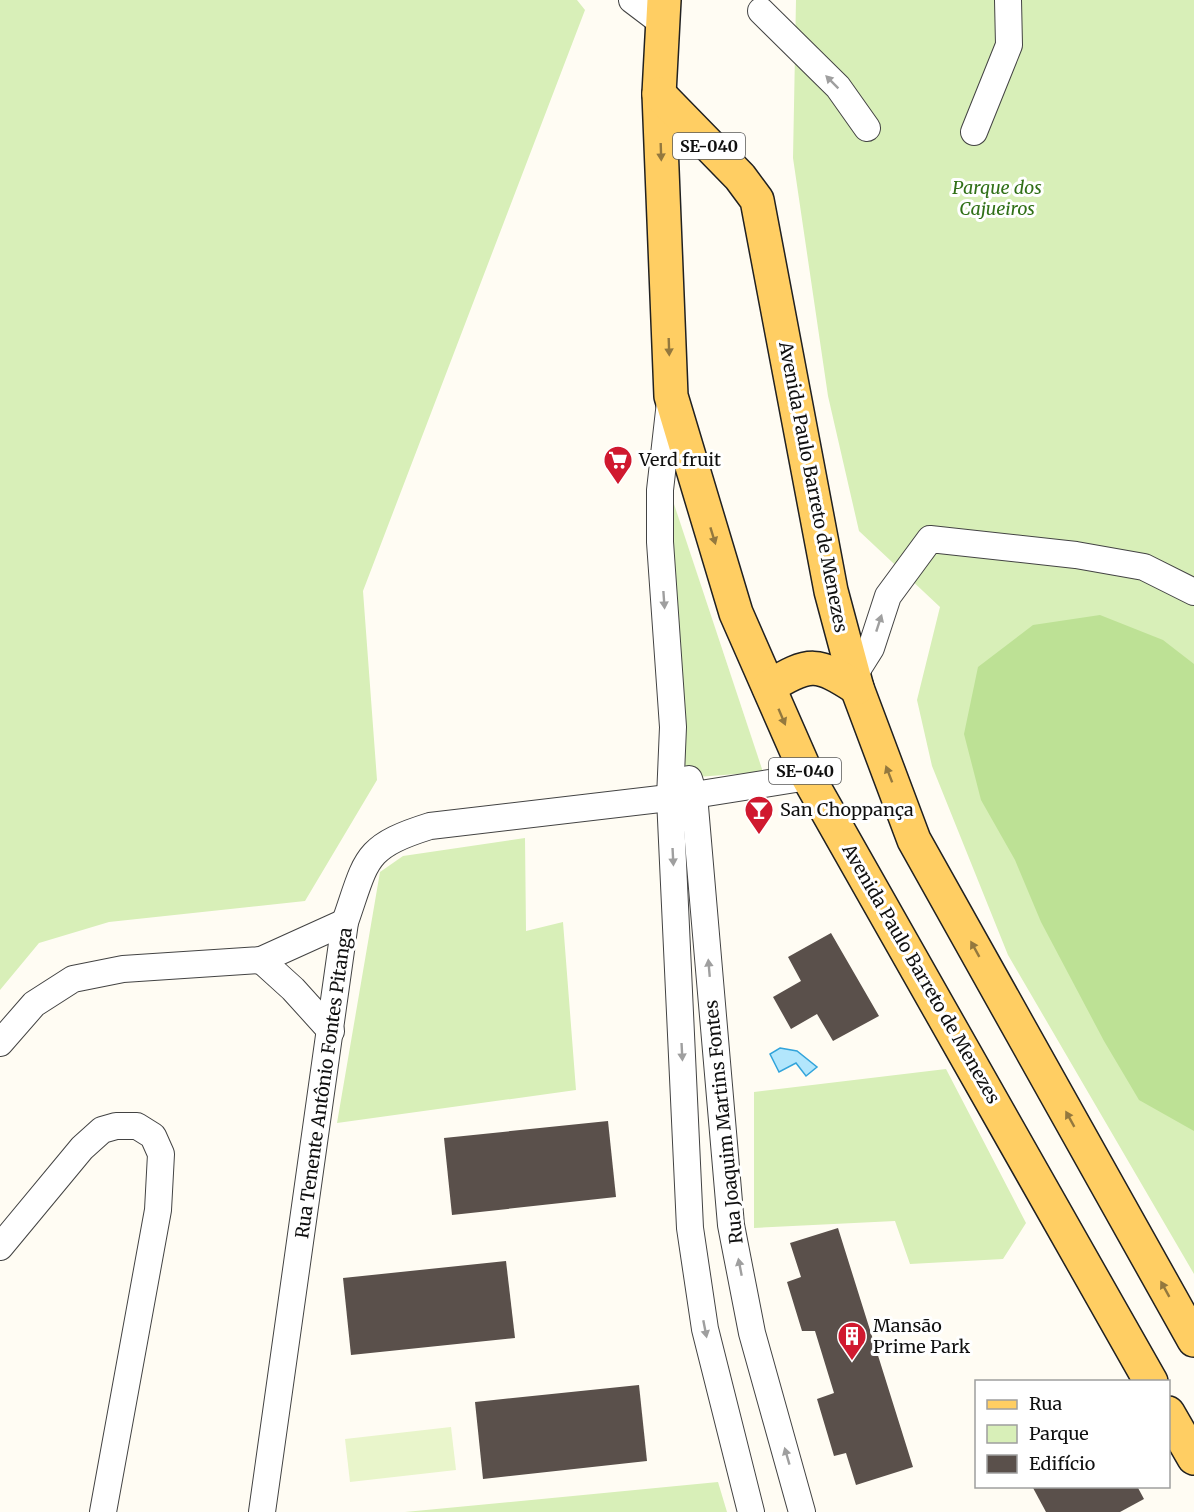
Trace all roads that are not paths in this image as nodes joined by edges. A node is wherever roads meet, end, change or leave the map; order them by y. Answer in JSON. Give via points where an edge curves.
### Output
{"nodes":[{"id":1,"x":632,"y":0,"type":"edge"},
{"id":2,"x":1008,"y":0,"type":"edge"},
{"id":3,"x":663,"y":11,"type":"edge"},
{"id":4,"x":761,"y":11,"type":"dead end"},
{"id":5,"x":659,"y":94,"type":"junction"},
{"id":6,"x":867,"y":128,"type":"dead end"},
{"id":7,"x":974,"y":132,"type":"dead end"},
{"id":8,"x":671,"y":396,"type":"junction"},
{"id":9,"x":1194,"y":592,"type":"edge"},
{"id":10,"x":856,"y":682,"type":"junction"},
{"id":11,"x":769,"y":687,"type":"junction"},
{"id":12,"x":808,"y":777,"type":"junction"},
{"id":13,"x":682,"y":797,"type":"junction"},
{"id":14,"x":345,"y":922,"type":"junction"},
{"id":15,"x":261,"y":960,"type":"junction"},
{"id":16,"x":331,"y":1031,"type":"junction"},
{"id":17,"x":0,"y":1043,"type":"edge"},
{"id":18,"x":0,"y":1247,"type":"edge"},
{"id":19,"x":1194,"y":1340,"type":"edge"},
{"id":20,"x":1150,"y":1380,"type":"edge"},
{"id":21,"x":1170,"y":1416,"type":"edge"},
{"id":22,"x":1194,"y":1458,"type":"edge"},
{"id":23,"x":103,"y":1512,"type":"edge"},
{"id":24,"x":262,"y":1512,"type":"edge"},
{"id":25,"x":751,"y":1512,"type":"edge"},
{"id":26,"x":802,"y":1512,"type":"edge"}],
"edges":[{"from":1,"to":3,"type":"street"},
{"from":2,"to":7,"type":"street","via":[[1009,45]]},
{"from":3,"to":5,"type":"main road","name":"Avenida Paulo Barreto de Menezes","number":"SE-040"},
{"from":6,"to":4,"type":"street","one_way":true,"via":[[838,87]]},
{"from":5,"to":8,"type":"main road","name":"Avenida Paulo Barreto de Menezes","number":"SE-040","one_way":true},
{"from":5,"to":10,"type":"main road","name":"Avenida Paulo Barreto de Menezes","number":"SE-040","via":[[740,177],[757,200],[831,591]]},
{"from":8,"to":11,"type":"main road","name":"Avenida Paulo Barreto de Menezes","number":"SE-040","one_way":true,"via":[[736,613]]},
{"from":8,"to":13,"type":"street","name":"Rua Joaquim Martins Fontes","one_way":true,"via":[[660,490],[660,531],[673,727]]},
{"from":10,"to":9,"type":"street","one_way":true,"via":[[888,596],[930,539],[1076,555],[1144,567]]},
{"from":10,"to":11,"type":"main road","via":[[829,670],[810,668]]},
{"from":19,"to":10,"type":"main road","name":"Avenida Paulo Barreto de Menezes","number":"SE-040","one_way":true,"via":[[914,840]]},
{"from":11,"to":12,"type":"main road","name":"Avenida Paulo Barreto de Menezes","number":"SE-040","one_way":true},
{"from":12,"to":13,"type":"street","name":"Rua Tenente Antônio Fontes Pitanga"},
{"from":12,"to":20,"type":"main road","name":"Avenida Paulo Barreto de Menezes","number":"SE-040"},
{"from":13,"to":14,"type":"street","name":"Rua Tenente Antônio Fontes Pitanga","via":[[430,826],[399,836],[379,847],[364,867]]},
{"from":13,"to":25,"type":"street","name":"Rua Joaquim Martins Fontes","one_way":true,"via":[[690,1228],[705,1329]]},
{"from":26,"to":13,"type":"street","name":"Rua Joaquim Martins Fontes","one_way":true,"via":[[752,1333],[731,1225]]},
{"from":14,"to":15,"type":"street"},
{"from":14,"to":16,"type":"street","name":"Rua Tenente Antônio Fontes Pitanga"},
{"from":15,"to":16,"type":"street"},
{"from":15,"to":17,"type":"street","via":[[123,969],[73,980],[34,1004]]},
{"from":16,"to":24,"type":"street","name":"Rua Tenente Antônio Fontes Pitanga"},
{"from":18,"to":23,"type":"street","via":[[82,1148],[102,1130],[137,1126],[153,1136],[161,1154],[158,1210]]},
{"from":21,"to":22,"type":"main road"}]}
